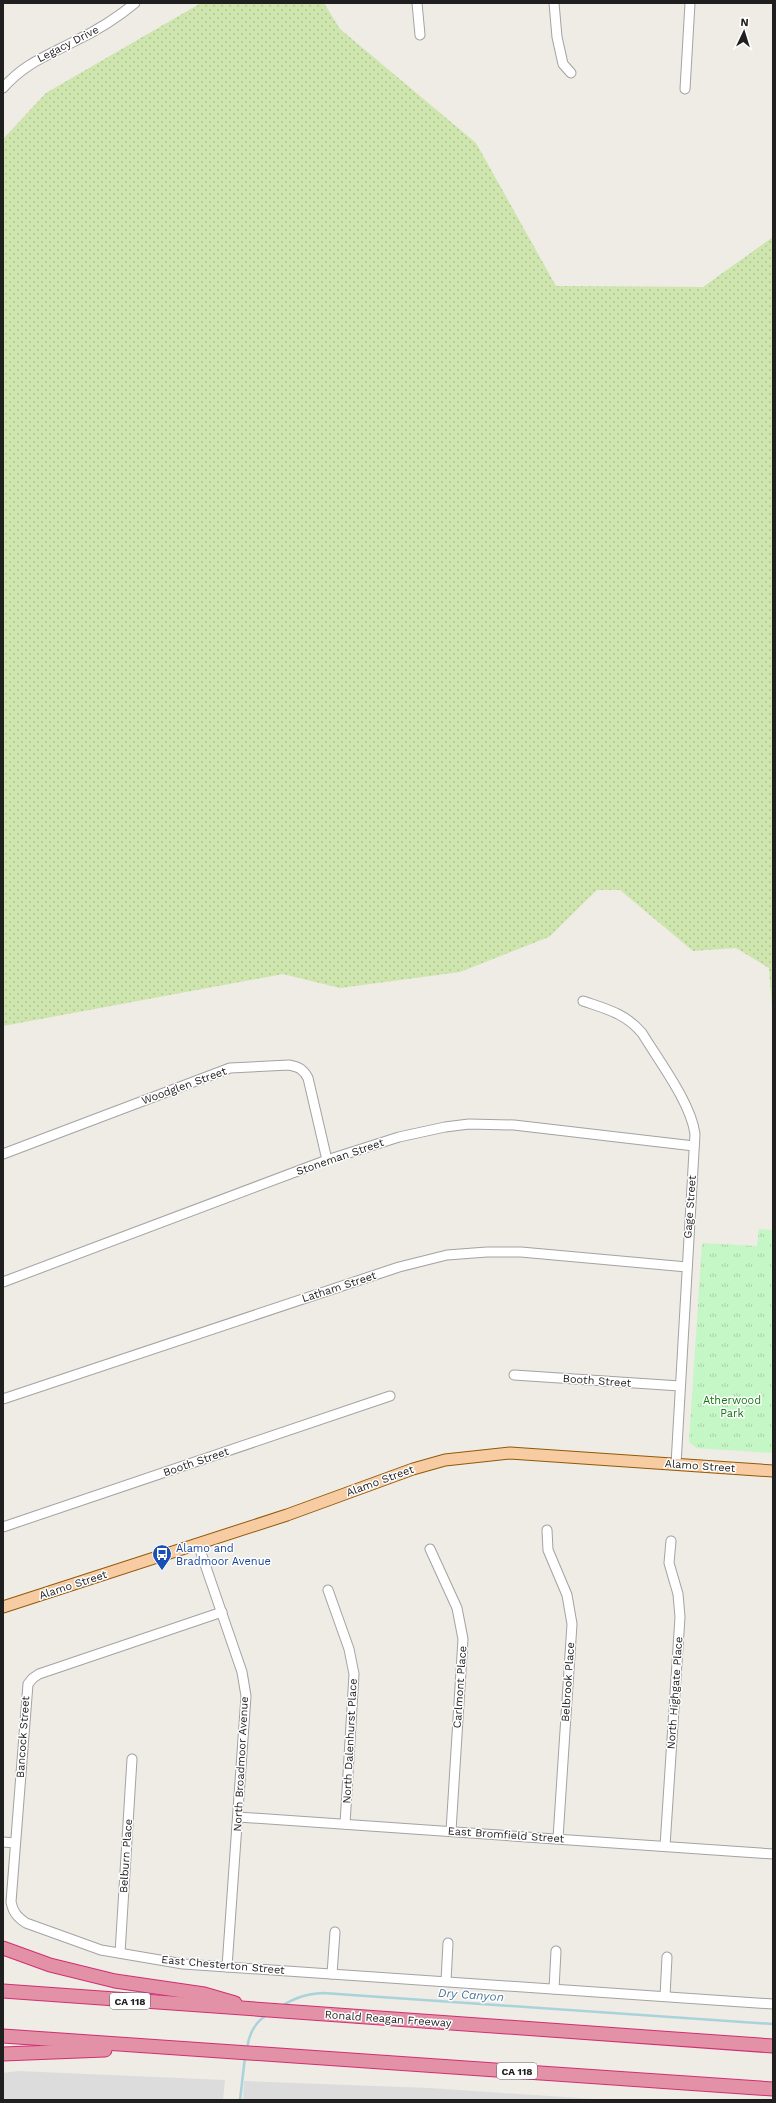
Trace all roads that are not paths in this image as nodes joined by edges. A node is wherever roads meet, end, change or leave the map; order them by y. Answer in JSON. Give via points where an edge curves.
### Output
{"nodes":[{"id":1,"x":136,"y":3,"type":"edge"},
{"id":2,"x":418,"y":3,"type":"edge"},
{"id":3,"x":554,"y":3,"type":"edge"},
{"id":4,"x":690,"y":3,"type":"edge"},
{"id":5,"x":420,"y":34,"type":"dead end"},
{"id":6,"x":571,"y":72,"type":"dead end"},
{"id":7,"x":3,"y":88,"type":"edge"},
{"id":8,"x":685,"y":89,"type":"dead end"},
{"id":9,"x":583,"y":1001,"type":"dead end"},
{"id":10,"x":694,"y":1146,"type":"junction"},
{"id":11,"x":3,"y":1154,"type":"edge"},
{"id":12,"x":327,"y":1160,"type":"junction"},
{"id":13,"x":687,"y":1267,"type":"junction"},
{"id":14,"x":3,"y":1282,"type":"edge"},
{"id":15,"x":514,"y":1375,"type":"dead end"},
{"id":16,"x":680,"y":1386,"type":"junction"},
{"id":17,"x":390,"y":1396,"type":"dead end"},
{"id":18,"x":3,"y":1399,"type":"edge"},
{"id":19,"x":676,"y":1464,"type":"junction"},
{"id":20,"x":773,"y":1471,"type":"edge"},
{"id":21,"x":3,"y":1527,"type":"edge"},
{"id":22,"x":548,"y":1530,"type":"dead end"},
{"id":23,"x":671,"y":1541,"type":"dead end"},
{"id":24,"x":198,"y":1544,"type":"junction"},
{"id":25,"x":430,"y":1549,"type":"dead end"},
{"id":26,"x":328,"y":1590,"type":"dead end"},
{"id":27,"x":3,"y":1607,"type":"edge"},
{"id":28,"x":222,"y":1612,"type":"junction"},
{"id":29,"x":132,"y":1759,"type":"dead end"},
{"id":30,"x":238,"y":1817,"type":"junction"},
{"id":31,"x":345,"y":1824,"type":"junction"},
{"id":32,"x":451,"y":1831,"type":"junction"},
{"id":33,"x":558,"y":1838,"type":"junction"},
{"id":34,"x":3,"y":1842,"type":"edge"},
{"id":35,"x":15,"y":1843,"type":"junction"},
{"id":36,"x":665,"y":1846,"type":"junction"},
{"id":37,"x":773,"y":1854,"type":"edge"},
{"id":38,"x":11,"y":1902,"type":"joint"},
{"id":39,"x":335,"y":1932,"type":"dead end"},
{"id":40,"x":448,"y":1944,"type":"dead end"},
{"id":41,"x":3,"y":1948,"type":"edge"},
{"id":42,"x":556,"y":1951,"type":"dead end"},
{"id":43,"x":120,"y":1953,"type":"junction"},
{"id":44,"x":667,"y":1957,"type":"dead end"},
{"id":45,"x":227,"y":1967,"type":"junction"},
{"id":46,"x":332,"y":1974,"type":"junction"},
{"id":47,"x":446,"y":1981,"type":"junction"},
{"id":48,"x":554,"y":1989,"type":"junction"},
{"id":49,"x":3,"y":1992,"type":"edge"},
{"id":50,"x":665,"y":1996,"type":"junction"},
{"id":51,"x":772,"y":2004,"type":"edge"},
{"id":52,"x":258,"y":2010,"type":"junction"},
{"id":53,"x":3,"y":2036,"type":"edge"},
{"id":54,"x":773,"y":2046,"type":"edge"},
{"id":55,"x":174,"y":2048,"type":"junction"},
{"id":56,"x":3,"y":2054,"type":"edge"},
{"id":57,"x":773,"y":2089,"type":"edge"}],
"edges":[{"from":1,"to":7,"type":"street","name":"Legacy Drive","via":[[76,41],[32,62]]},
{"from":2,"to":5,"type":"street"},
{"from":3,"to":6,"type":"street","via":[[563,64]]},
{"from":4,"to":8,"type":"street"},
{"from":9,"to":10,"type":"street","name":"Gage Street","via":[[624,1016],[642,1033],[691,1115],[695,1134]]},
{"from":10,"to":12,"type":"street","name":"Stoneman Street","via":[[514,1125],[469,1124],[399,1137]]},
{"from":10,"to":13,"type":"street","name":"Gage Street"},
{"from":11,"to":12,"type":"street","name":"Woodglen Street","via":[[230,1068],[297,1066],[308,1078]]},
{"from":12,"to":14,"type":"street","name":"Stoneman Street"},
{"from":13,"to":16,"type":"street","name":"Gage Street"},
{"from":13,"to":18,"type":"street","name":"Latham Street","via":[[521,1252],[441,1256],[399,1267]]},
{"from":15,"to":16,"type":"street","name":"Booth Street"},
{"from":16,"to":19,"type":"street","name":"Gage Street"},
{"from":17,"to":21,"type":"street","name":"Booth Street"},
{"from":19,"to":20,"type":"main road","name":"Alamo Street"},
{"from":19,"to":24,"type":"main road","name":"Alamo Street","via":[[510,1453],[445,1460]]},
{"from":22,"to":33,"type":"street","name":"Belbrook Place","via":[[548,1550],[567,1595],[572,1624]]},
{"from":23,"to":36,"type":"street","name":"North Highgate Place","via":[[669,1563],[678,1594],[680,1617]]},
{"from":24,"to":27,"type":"main road","name":"Alamo Street"},
{"from":24,"to":28,"type":"street","name":"North Broadmoor Avenue"},
{"from":25,"to":32,"type":"street","name":"Carlmont Place","via":[[457,1608],[463,1639]]},
{"from":26,"to":31,"type":"street","name":"North Dalenhurst Place","via":[[349,1649],[354,1674]]},
{"from":28,"to":30,"type":"street","name":"North Broadmoor Avenue","via":[[242,1672],[246,1696]]},
{"from":28,"to":35,"type":"street","name":"Bancock Street","via":[[32,1678],[26,1691]]},
{"from":29,"to":43,"type":"street","name":"Belburn Place"},
{"from":30,"to":31,"type":"street","name":"East Bromfield Street"},
{"from":30,"to":45,"type":"street","name":"North Broadmoor Avenue"},
{"from":31,"to":32,"type":"street","name":"East Bromfield Street"},
{"from":32,"to":33,"type":"street","name":"East Bromfield Street"},
{"from":33,"to":36,"type":"street","name":"East Bromfield Street"},
{"from":34,"to":35,"type":"street"},
{"from":35,"to":38,"type":"street","name":"Bancock Street"},
{"from":36,"to":37,"type":"street","name":"East Bromfield Street"},
{"from":38,"to":43,"type":"street","name":"East Chesterton Street","via":[[16,1914],[26,1923],[82,1944]]},
{"from":39,"to":46,"type":"street"},
{"from":40,"to":47,"type":"street"},
{"from":41,"to":52,"type":"highway","via":[[50,1965],[108,1979],[204,1994]]},
{"from":42,"to":48,"type":"street"},
{"from":43,"to":45,"type":"street","name":"East Chesterton Street","via":[[183,1964]]},
{"from":44,"to":50,"type":"street"},
{"from":45,"to":46,"type":"street","name":"East Chesterton Street"},
{"from":46,"to":47,"type":"street","name":"East Chesterton Street"},
{"from":47,"to":48,"type":"street","name":"East Chesterton Street"},
{"from":48,"to":50,"type":"street","name":"East Chesterton Street"},
{"from":49,"to":52,"type":"highway","name":"Ronald Reagan Freeway","number":"CA 118"},
{"from":50,"to":51,"type":"street","name":"East Chesterton Street"},
{"from":52,"to":54,"type":"highway","name":"Ronald Reagan Freeway","number":"CA 118"},
{"from":53,"to":55,"type":"highway","number":"CA 118"},
{"from":55,"to":56,"type":"highway"},
{"from":55,"to":57,"type":"highway","number":"CA 118"}]}
